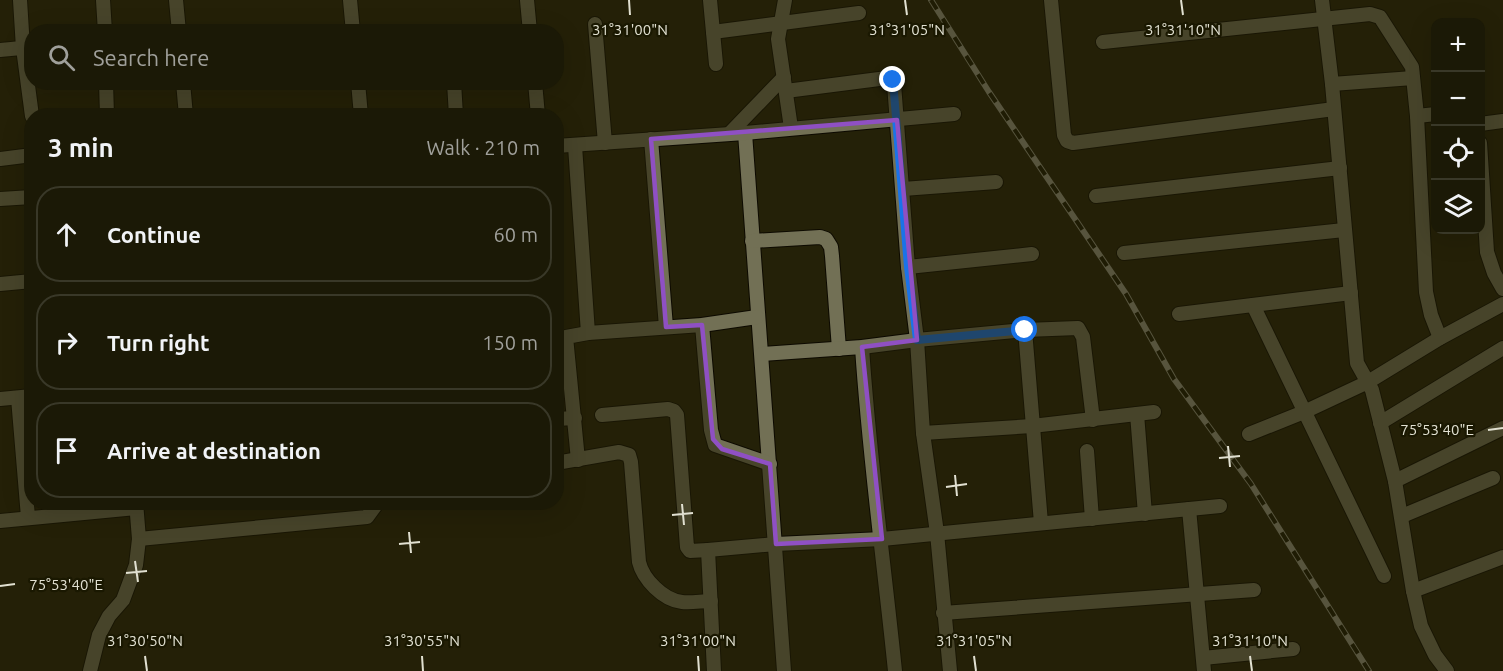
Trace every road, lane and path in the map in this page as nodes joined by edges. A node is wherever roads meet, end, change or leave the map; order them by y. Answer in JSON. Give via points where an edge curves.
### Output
{"nodes":[{"id":1,"x":20,"y":0,"type":"edge"},
{"id":2,"x":103,"y":0,"type":"edge"},
{"id":3,"x":176,"y":0,"type":"edge"},
{"id":4,"x":350,"y":0,"type":"edge"},
{"id":5,"x":527,"y":0,"type":"edge"},
{"id":6,"x":710,"y":0,"type":"edge"},
{"id":7,"x":785,"y":0,"type":"edge"},
{"id":8,"x":1051,"y":0,"type":"edge"},
{"id":9,"x":1322,"y":0,"type":"edge"},
{"id":10,"x":859,"y":13,"type":"dead end"},
{"id":11,"x":1324,"y":18,"type":"junction"},
{"id":12,"x":781,"y":22,"type":"junction"},
{"id":13,"x":104,"y":24,"type":"edge"},
{"id":14,"x":178,"y":24,"type":"edge"},
{"id":15,"x":352,"y":24,"type":"edge"},
{"id":16,"x":529,"y":24,"type":"edge"},
{"id":17,"x":595,"y":24,"type":"dead end"},
{"id":18,"x":24,"y":27,"type":"edge"},
{"id":19,"x":713,"y":32,"type":"junction"},
{"id":20,"x":1102,"y":42,"type":"dead end"},
{"id":21,"x":24,"y":48,"type":"edge"},
{"id":22,"x":0,"y":50,"type":"edge"},
{"id":23,"x":716,"y":64,"type":"dead end"},
{"id":24,"x":1413,"y":78,"type":"junction"},
{"id":25,"x":785,"y":84,"type":"junction"},
{"id":26,"x":1332,"y":84,"type":"junction"},
{"id":27,"x":30,"y":90,"type":"edge"},
{"id":28,"x":106,"y":90,"type":"edge"},
{"id":29,"x":184,"y":90,"type":"edge"},
{"id":30,"x":359,"y":90,"type":"edge"},
{"id":31,"x":454,"y":90,"type":"edge"},
{"id":32,"x":536,"y":90,"type":"edge"},
{"id":33,"x":31,"y":108,"type":"edge"},
{"id":34,"x":107,"y":108,"type":"edge"},
{"id":35,"x":185,"y":108,"type":"edge"},
{"id":36,"x":360,"y":108,"type":"edge"},
{"id":37,"x":456,"y":108,"type":"edge"},
{"id":38,"x":537,"y":108,"type":"edge"},
{"id":39,"x":1334,"y":110,"type":"junction"},
{"id":40,"x":954,"y":114,"type":"dead end"},
{"id":41,"x":1431,"y":115,"type":"edge"},
{"id":42,"x":1417,"y":116,"type":"junction"},
{"id":43,"x":897,"y":120,"type":"junction"},
{"id":44,"x":1503,"y":121,"type":"edge"},
{"id":45,"x":1485,"y":123,"type":"edge"},
{"id":46,"x":791,"y":128,"type":"junction"},
{"id":47,"x":745,"y":133,"type":"junction"},
{"id":48,"x":729,"y":134,"type":"junction"},
{"id":49,"x":651,"y":138,"type":"junction"},
{"id":50,"x":605,"y":143,"type":"junction"},
{"id":51,"x":564,"y":146,"type":"edge"},
{"id":52,"x":575,"y":146,"type":"junction"},
{"id":53,"x":24,"y":156,"type":"edge"},
{"id":54,"x":0,"y":159,"type":"edge"},
{"id":55,"x":1340,"y":168,"type":"junction"},
{"id":56,"x":1482,"y":180,"type":"edge"},
{"id":57,"x":996,"y":182,"type":"dead end"},
{"id":58,"x":903,"y":189,"type":"junction"},
{"id":59,"x":1096,"y":196,"type":"dead end"},
{"id":60,"x":24,"y":198,"type":"edge"},
{"id":61,"x":0,"y":199,"type":"edge"},
{"id":62,"x":1344,"y":230,"type":"junction"},
{"id":63,"x":752,"y":240,"type":"junction"},
{"id":64,"x":1124,"y":253,"type":"dead end"},
{"id":65,"x":1032,"y":254,"type":"dead end"},
{"id":66,"x":908,"y":267,"type":"junction"},
{"id":67,"x":24,"y":282,"type":"edge"},
{"id":68,"x":0,"y":284,"type":"edge"},
{"id":69,"x":1503,"y":289,"type":"edge"},
{"id":70,"x":1351,"y":293,"type":"junction"},
{"id":71,"x":1503,"y":303,"type":"edge"},
{"id":72,"x":1253,"y":305,"type":"junction"},
{"id":73,"x":1179,"y":314,"type":"dead end"},
{"id":74,"x":757,"y":318,"type":"junction"},
{"id":75,"x":702,"y":325,"type":"junction"},
{"id":76,"x":666,"y":327,"type":"junction"},
{"id":77,"x":1025,"y":330,"type":"junction"},
{"id":78,"x":588,"y":333,"type":"junction"},
{"id":79,"x":564,"y":337,"type":"edge"},
{"id":80,"x":1440,"y":338,"type":"junction"},
{"id":81,"x":917,"y":340,"type":"junction"},
{"id":82,"x":862,"y":347,"type":"junction"},
{"id":83,"x":1503,"y":348,"type":"edge"},
{"id":84,"x":839,"y":349,"type":"junction"},
{"id":85,"x":564,"y":354,"type":"edge"},
{"id":86,"x":762,"y":354,"type":"junction"},
{"id":87,"x":1368,"y":382,"type":"junction"},
{"id":88,"x":24,"y":397,"type":"edge"},
{"id":89,"x":0,"y":399,"type":"edge"},
{"id":90,"x":1154,"y":412,"type":"dead end"},
{"id":91,"x":1304,"y":412,"type":"junction"},
{"id":92,"x":1137,"y":414,"type":"junction"},
{"id":93,"x":602,"y":415,"type":"dead end"},
{"id":94,"x":575,"y":418,"type":"junction"},
{"id":95,"x":564,"y":419,"type":"edge"},
{"id":96,"x":1093,"y":420,"type":"junction"},
{"id":97,"x":1380,"y":423,"type":"junction"},
{"id":98,"x":1032,"y":426,"type":"junction"},
{"id":99,"x":1503,"y":428,"type":"edge"},
{"id":100,"x":923,"y":433,"type":"junction"},
{"id":101,"x":1249,"y":434,"type":"dead end"},
{"id":102,"x":1087,"y":451,"type":"dead end"},
{"id":103,"x":578,"y":460,"type":"junction"},
{"id":104,"x":564,"y":462,"type":"edge"},
{"id":105,"x":770,"y":464,"type":"junction"},
{"id":106,"x":1493,"y":478,"type":"dead end"},
{"id":107,"x":1395,"y":481,"type":"junction"},
{"id":108,"x":1220,"y":506,"type":"dead end"},
{"id":109,"x":1189,"y":509,"type":"junction"},
{"id":110,"x":28,"y":510,"type":"edge"},
{"id":111,"x":91,"y":510,"type":"edge"},
{"id":112,"x":136,"y":510,"type":"edge"},
{"id":113,"x":372,"y":510,"type":"edge"},
{"id":114,"x":1145,"y":514,"type":"junction"},
{"id":115,"x":1402,"y":516,"type":"junction"},
{"id":116,"x":28,"y":517,"type":"junction"},
{"id":117,"x":1092,"y":519,"type":"junction"},
{"id":118,"x":0,"y":520,"type":"edge"},
{"id":119,"x":1041,"y":523,"type":"junction"},
{"id":120,"x":937,"y":533,"type":"junction"},
{"id":121,"x":139,"y":539,"type":"junction"},
{"id":122,"x":882,"y":539,"type":"junction"},
{"id":123,"x":776,"y":544,"type":"junction"},
{"id":124,"x":708,"y":550,"type":"junction"},
{"id":125,"x":1503,"y":557,"type":"edge"},
{"id":126,"x":1384,"y":576,"type":"dead end"},
{"id":127,"x":1254,"y":590,"type":"dead end"},
{"id":128,"x":1413,"y":591,"type":"junction"},
{"id":129,"x":1197,"y":594,"type":"junction"},
{"id":130,"x":711,"y":601,"type":"junction"},
{"id":131,"x":943,"y":613,"type":"junction"},
{"id":132,"x":1293,"y":649,"type":"dead end"},
{"id":133,"x":1204,"y":664,"type":"edge"},
{"id":134,"x":90,"y":671,"type":"edge"},
{"id":135,"x":714,"y":671,"type":"edge"},
{"id":136,"x":784,"y":671,"type":"edge"},
{"id":137,"x":895,"y":671,"type":"edge"},
{"id":138,"x":950,"y":671,"type":"edge"},
{"id":139,"x":1447,"y":671,"type":"edge"}],
"edges":[{"from":1,"to":18,"type":"street"},
{"from":2,"to":13,"type":"street"},
{"from":3,"to":14,"type":"street"},
{"from":4,"to":15,"type":"street"},
{"from":5,"to":16,"type":"street"},
{"from":6,"to":19,"type":"street"},
{"from":7,"to":12,"type":"street"},
{"from":8,"to":39,"type":"street","via":[[1067,141]]},
{"from":9,"to":11,"type":"street"},
{"from":10,"to":12,"type":"street"},
{"from":11,"to":20,"type":"street"},
{"from":11,"to":24,"type":"street","via":[[1376,15],[1409,61]]},
{"from":11,"to":26,"type":"street"},
{"from":12,"to":19,"type":"street"},
{"from":12,"to":25,"type":"street","via":[[778,39]]},
{"from":17,"to":50,"type":"street"},
{"from":19,"to":23,"type":"street"},
{"from":21,"to":22,"type":"street"},
{"from":24,"to":26,"type":"street"},
{"from":24,"to":42,"type":"street"},
{"from":25,"to":43,"type":"street","via":[[890,78]]},
{"from":25,"to":46,"type":"street"},
{"from":25,"to":48,"type":"street"},
{"from":26,"to":39,"type":"street"},
{"from":27,"to":33,"type":"street"},
{"from":28,"to":34,"type":"street"},
{"from":29,"to":35,"type":"street"},
{"from":30,"to":36,"type":"street"},
{"from":31,"to":37,"type":"street"},
{"from":32,"to":38,"type":"street"},
{"from":39,"to":55,"type":"street"},
{"from":40,"to":43,"type":"street"},
{"from":41,"to":42,"type":"street"},
{"from":42,"to":80,"type":"street","via":[[1426,291]]},
{"from":43,"to":46,"type":"street"},
{"from":43,"to":58,"type":"street"},
{"from":44,"to":45,"type":"street"},
{"from":46,"to":47,"type":"street"},
{"from":47,"to":48,"type":"street"},
{"from":47,"to":63,"type":"street"},
{"from":48,"to":49,"type":"street"},
{"from":49,"to":50,"type":"street"},
{"from":49,"to":76,"type":"street"},
{"from":50,"to":52,"type":"street"},
{"from":51,"to":52,"type":"street"},
{"from":52,"to":78,"type":"street"},
{"from":53,"to":54,"type":"street"},
{"from":55,"to":59,"type":"street"},
{"from":55,"to":62,"type":"street"},
{"from":56,"to":69,"type":"street","via":[[1487,252]]},
{"from":57,"to":58,"type":"street"},
{"from":58,"to":66,"type":"street"},
{"from":60,"to":61,"type":"street"},
{"from":62,"to":64,"type":"street"},
{"from":62,"to":70,"type":"street"},
{"from":63,"to":74,"type":"street"},
{"from":63,"to":84,"type":"street","via":[[826,239],[831,247]]},
{"from":65,"to":66,"type":"street"},
{"from":66,"to":81,"type":"street"},
{"from":67,"to":68,"type":"street"},
{"from":70,"to":72,"type":"street"},
{"from":70,"to":87,"type":"street","via":[[1357,363]]},
{"from":71,"to":80,"type":"street"},
{"from":72,"to":73,"type":"street"},
{"from":72,"to":91,"type":"street"},
{"from":74,"to":75,"type":"street"},
{"from":74,"to":86,"type":"street"},
{"from":75,"to":76,"type":"street"},
{"from":75,"to":105,"type":"street","via":[[713,439],[722,449]]},
{"from":76,"to":78,"type":"street"},
{"from":77,"to":81,"type":"street"},
{"from":77,"to":96,"type":"street","via":[[1077,328],[1082,332]]},
{"from":77,"to":98,"type":"street"},
{"from":78,"to":79,"type":"street"},
{"from":80,"to":87,"type":"street"},
{"from":81,"to":82,"type":"street"},
{"from":81,"to":100,"type":"street"},
{"from":82,"to":84,"type":"street"},
{"from":82,"to":122,"type":"street"},
{"from":83,"to":97,"type":"street"},
{"from":84,"to":86,"type":"street"},
{"from":85,"to":94,"type":"street"},
{"from":86,"to":105,"type":"street"},
{"from":87,"to":91,"type":"street"},
{"from":87,"to":97,"type":"street"},
{"from":88,"to":89,"type":"street"},
{"from":90,"to":92,"type":"street"},
{"from":91,"to":101,"type":"street"},
{"from":91,"to":126,"type":"street"},
{"from":92,"to":96,"type":"street"},
{"from":92,"to":114,"type":"street"},
{"from":93,"to":124,"type":"street","via":[[668,409],[677,414],[686,542],[690,551]]},
{"from":94,"to":95,"type":"street"},
{"from":94,"to":103,"type":"street"},
{"from":96,"to":98,"type":"street"},
{"from":97,"to":107,"type":"street"},
{"from":98,"to":100,"type":"street"},
{"from":98,"to":119,"type":"street"},
{"from":99,"to":107,"type":"street"},
{"from":100,"to":120,"type":"street"},
{"from":102,"to":117,"type":"street"},
{"from":103,"to":104,"type":"street"},
{"from":103,"to":130,"type":"street","via":[[629,455],[643,575],[676,601]]},
{"from":105,"to":123,"type":"street"},
{"from":106,"to":115,"type":"street"},
{"from":107,"to":115,"type":"street"},
{"from":108,"to":109,"type":"street"},
{"from":109,"to":114,"type":"street"},
{"from":109,"to":129,"type":"street"},
{"from":110,"to":116,"type":"street"},
{"from":111,"to":116,"type":"street"},
{"from":112,"to":121,"type":"street"},
{"from":113,"to":121,"type":"street","via":[[367,517]]},
{"from":114,"to":117,"type":"street"},
{"from":115,"to":128,"type":"street"},
{"from":116,"to":118,"type":"street"},
{"from":117,"to":119,"type":"street"},
{"from":119,"to":120,"type":"street"},
{"from":120,"to":122,"type":"street"},
{"from":120,"to":131,"type":"street"},
{"from":121,"to":134,"type":"street","via":[[136,565],[123,600],[99,634]]},
{"from":122,"to":123,"type":"street"},
{"from":122,"to":137,"type":"street"},
{"from":123,"to":124,"type":"street"},
{"from":123,"to":136,"type":"street"},
{"from":124,"to":130,"type":"street"},
{"from":125,"to":128,"type":"street"},
{"from":127,"to":129,"type":"street"},
{"from":128,"to":139,"type":"street","via":[[1421,626]]},
{"from":129,"to":131,"type":"street"},
{"from":129,"to":133,"type":"street"},
{"from":130,"to":135,"type":"street"},
{"from":131,"to":138,"type":"street"},
{"from":132,"to":133,"type":"street"}]}
